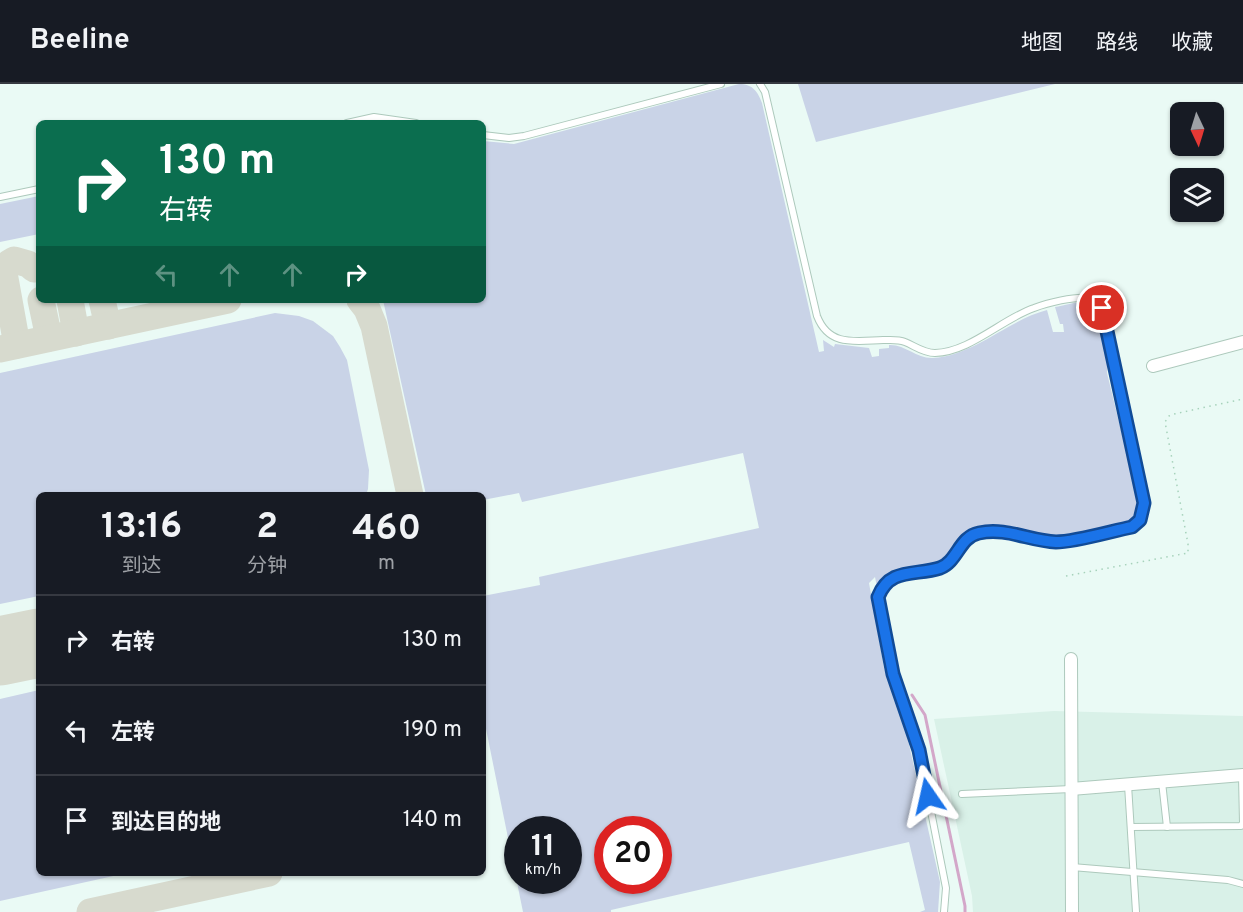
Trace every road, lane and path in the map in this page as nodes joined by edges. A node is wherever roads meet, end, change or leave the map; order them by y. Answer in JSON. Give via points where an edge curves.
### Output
{"nodes":[{"id":1,"x":721,"y":84,"type":"edge"},
{"id":2,"x":760,"y":84,"type":"edge"},
{"id":3,"x":360,"y":120,"type":"edge"},
{"id":4,"x":395,"y":120,"type":"edge"},
{"id":5,"x":486,"y":135,"type":"edge"},
{"id":6,"x":36,"y":190,"type":"edge"},
{"id":7,"x":0,"y":197,"type":"edge"},
{"id":8,"x":1243,"y":342,"type":"edge"},
{"id":9,"x":1153,"y":366,"type":"dead end"},
{"id":10,"x":1243,"y":399,"type":"edge"},
{"id":11,"x":1066,"y":576,"type":"dead end"},
{"id":12,"x":1071,"y":659,"type":"dead end"},
{"id":13,"x":1242,"y":775,"type":"edge"},
{"id":14,"x":1162,"y":782,"type":"junction"},
{"id":15,"x":1128,"y":785,"type":"junction"},
{"id":16,"x":1071,"y":789,"type":"junction"},
{"id":17,"x":962,"y":794,"type":"dead end"},
{"id":18,"x":1131,"y":827,"type":"junction"},
{"id":19,"x":1167,"y":827,"type":"junction"},
{"id":20,"x":1072,"y":867,"type":"junction"},
{"id":21,"x":1134,"y":872,"type":"junction"},
{"id":22,"x":1243,"y":884,"type":"edge"},
{"id":23,"x":944,"y":912,"type":"edge"},
{"id":24,"x":1072,"y":912,"type":"edge"},
{"id":25,"x":1137,"y":912,"type":"edge"}],
"edges":[{"from":1,"to":5,"type":"lane","via":[[524,136]]},
{"from":2,"to":23,"type":"lane","via":[[817,316],[831,337],[845,341],[894,339],[935,353],[964,346],[1033,308],[1089,298],[1102,308],[1144,503],[1140,520],[1132,527],[1059,542],[1000,531],[978,533],[965,540],[952,561],[940,568],[901,574],[883,586],[878,597],[893,674],[919,750],[945,888]]},
{"from":3,"to":4,"type":"lane"},
{"from":6,"to":7,"type":"lane"},
{"from":8,"to":9,"type":"street"},
{"from":10,"to":11,"type":"path","via":[[1174,414],[1165,422],[1188,553]]},
{"from":12,"to":16,"type":"street"},
{"from":13,"to":14,"type":"street"},
{"from":13,"to":19,"type":"lane","via":[[1241,826]]},
{"from":14,"to":15,"type":"street"},
{"from":14,"to":19,"type":"lane"},
{"from":15,"to":16,"type":"street"},
{"from":15,"to":18,"type":"lane"},
{"from":16,"to":17,"type":"lane"},
{"from":16,"to":20,"type":"street"},
{"from":18,"to":19,"type":"lane"},
{"from":18,"to":21,"type":"lane"},
{"from":20,"to":21,"type":"lane"},
{"from":20,"to":24,"type":"street"},
{"from":21,"to":22,"type":"lane"},
{"from":21,"to":25,"type":"lane"}]}
